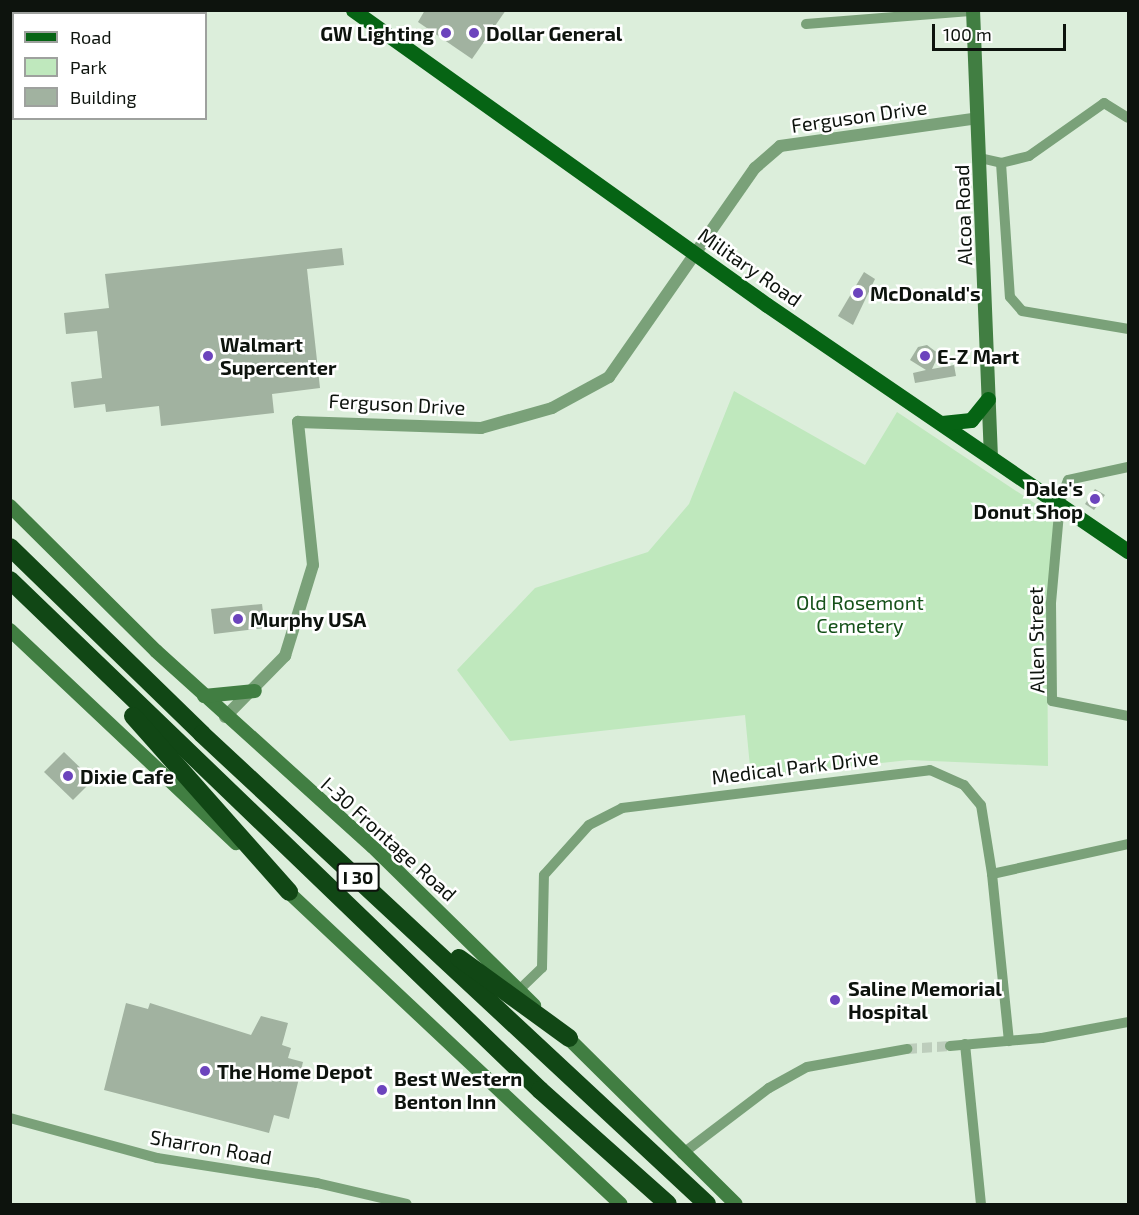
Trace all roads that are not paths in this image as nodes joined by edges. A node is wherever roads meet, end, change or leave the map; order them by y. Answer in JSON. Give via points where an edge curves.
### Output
{"nodes":[{"id":1,"x":353,"y":10,"type":"edge"},
{"id":2,"x":974,"y":11,"type":"edge"},
{"id":3,"x":806,"y":24,"type":"dead end"},
{"id":4,"x":978,"y":118,"type":"junction"},
{"id":5,"x":1128,"y":118,"type":"edge"},
{"id":6,"x":980,"y":158,"type":"junction"},
{"id":7,"x":1001,"y":163,"type":"junction"},
{"id":8,"x":696,"y":256,"type":"junction"},
{"id":9,"x":1128,"y":330,"type":"edge"},
{"id":10,"x":988,"y":399,"type":"junction"},
{"id":11,"x":942,"y":423,"type":"junction"},
{"id":12,"x":991,"y":454,"type":"junction"},
{"id":13,"x":1128,"y":467,"type":"edge"},
{"id":14,"x":1060,"y":502,"type":"junction"},
{"id":15,"x":10,"y":506,"type":"edge"},
{"id":16,"x":10,"y":547,"type":"edge"},
{"id":17,"x":1128,"y":551,"type":"edge"},
{"id":18,"x":10,"y":580,"type":"edge"},
{"id":19,"x":10,"y":630,"type":"edge"},
{"id":20,"x":110,"y":682,"type":"junction"},
{"id":21,"x":255,"y":691,"type":"junction"},
{"id":22,"x":204,"y":696,"type":"junction"},
{"id":23,"x":1128,"y":716,"type":"edge"},
{"id":24,"x":225,"y":717,"type":"junction"},
{"id":25,"x":1128,"y":844,"type":"edge"},
{"id":26,"x":992,"y":874,"type":"junction"},
{"id":27,"x":288,"y":892,"type":"junction"},
{"id":28,"x":399,"y":915,"type":"junction"},
{"id":29,"x":519,"y":990,"type":"junction"},
{"id":30,"x":1128,"y":1022,"type":"edge"},
{"id":31,"x":569,"y":1038,"type":"junction"},
{"id":32,"x":1009,"y":1041,"type":"junction"},
{"id":33,"x":965,"y":1044,"type":"junction"},
{"id":34,"x":950,"y":1046,"type":"tunnel mouth"},
{"id":35,"x":906,"y":1049,"type":"tunnel mouth"},
{"id":36,"x":10,"y":1118,"type":"edge"},
{"id":37,"x":682,"y":1154,"type":"junction"},
{"id":38,"x":407,"y":1204,"type":"edge"},
{"id":39,"x":621,"y":1204,"type":"edge"},
{"id":40,"x":668,"y":1204,"type":"edge"},
{"id":41,"x":707,"y":1204,"type":"edge"},
{"id":42,"x":736,"y":1204,"type":"edge"},
{"id":43,"x":981,"y":1204,"type":"edge"}],
"edges":[{"from":1,"to":8,"type":"main road","name":"Military Road"},
{"from":2,"to":3,"type":"street"},
{"from":2,"to":4,"type":"main road","name":"Alcoa Road"},
{"from":4,"to":6,"type":"main road","name":"Alcoa Road"},
{"from":4,"to":8,"type":"street","name":"Ferguson Drive","via":[[780,146],[756,168]]},
{"from":5,"to":7,"type":"street","via":[[1104,103],[1029,156]]},
{"from":6,"to":7,"type":"street"},
{"from":6,"to":10,"type":"main road","name":"Alcoa Road"},
{"from":7,"to":9,"type":"street","via":[[1010,297],[1022,311]]},
{"from":8,"to":11,"type":"main road","name":"Military Road"},
{"from":8,"to":21,"type":"street","name":"Ferguson Drive","via":[[609,377],[552,408],[481,428],[298,422],[314,565],[285,656]]},
{"from":10,"to":11,"type":"main road","via":[[971,420]]},
{"from":10,"to":12,"type":"main road","name":"Alcoa Road"},
{"from":11,"to":12,"type":"main road","name":"Military Road"},
{"from":12,"to":14,"type":"main road","name":"Military Road"},
{"from":13,"to":14,"type":"street","via":[[1068,480]]},
{"from":14,"to":17,"type":"main road","name":"Military Road"},
{"from":14,"to":23,"type":"street","name":"Allen Street","via":[[1051,599],[1052,701]]},
{"from":15,"to":22,"type":"main road","name":"I-30 Frontage Road"},
{"from":16,"to":28,"type":"highway","number":"I 30"},
{"from":18,"to":20,"type":"highway","number":"I 30"},
{"from":19,"to":27,"type":"main road"},
{"from":20,"to":27,"type":"highway","via":[[139,725]]},
{"from":20,"to":40,"type":"highway","number":"I 30"},
{"from":21,"to":22,"type":"main road"},
{"from":21,"to":24,"type":"street","name":"Ferguson Drive"},
{"from":22,"to":24,"type":"main road","name":"I-30 Frontage Road"},
{"from":24,"to":29,"type":"main road","name":"I-30 Frontage Road","via":[[373,847]]},
{"from":25,"to":26,"type":"street"},
{"from":26,"to":29,"type":"street","name":"Medical Park Drive","via":[[981,805],[964,785],[930,770],[622,808],[589,825],[544,875],[542,968]]},
{"from":26,"to":32,"type":"street","name":"Medical Park Drive"},
{"from":27,"to":39,"type":"main road"},
{"from":28,"to":31,"type":"highway"},
{"from":28,"to":41,"type":"highway","number":"I 30"},
{"from":29,"to":31,"type":"main road","name":"I-30 Frontage Road"},
{"from":30,"to":32,"type":"street"},
{"from":31,"to":37,"type":"main road","name":"I-30 Frontage Road"},
{"from":32,"to":33,"type":"street"},
{"from":33,"to":34,"type":"street"},
{"from":33,"to":43,"type":"street"},
{"from":35,"to":37,"type":"street","via":[[807,1067],[769,1089]]},
{"from":36,"to":38,"type":"street","name":"Sharron Road","via":[[157,1158],[317,1183]]},
{"from":37,"to":42,"type":"main road","name":"I-30 Frontage Road"}]}
